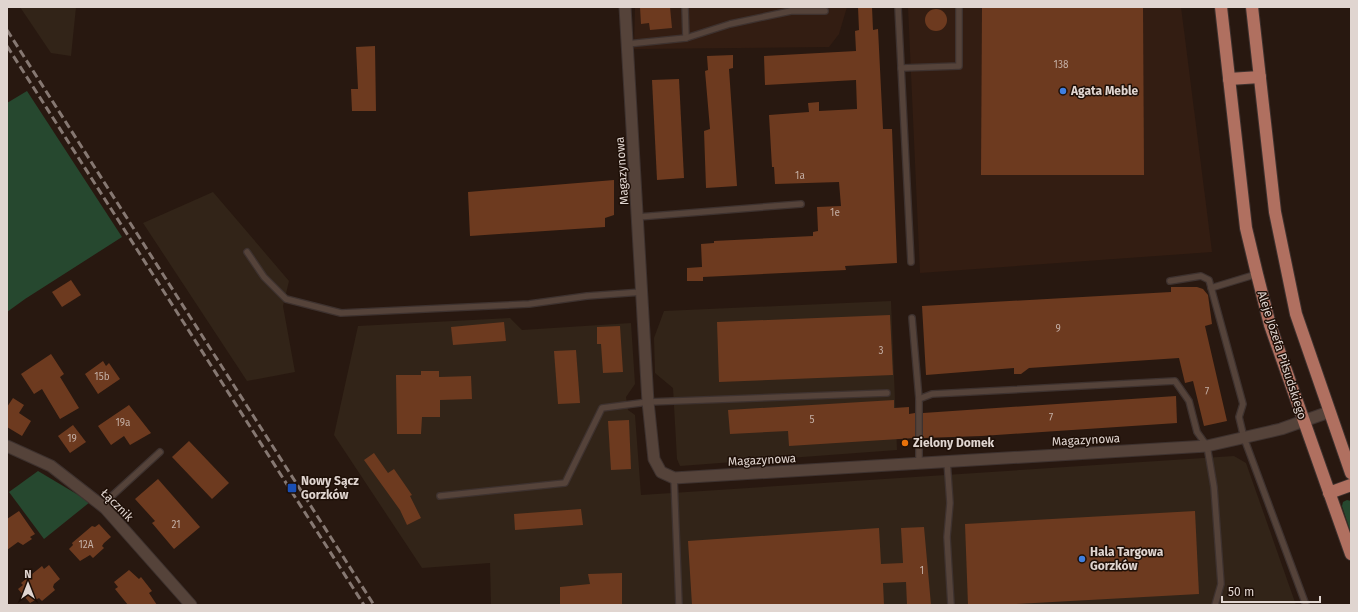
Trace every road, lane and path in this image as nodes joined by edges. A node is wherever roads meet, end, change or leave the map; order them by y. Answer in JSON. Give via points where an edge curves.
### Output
{"nodes":[{"id":1,"x":626,"y":7,"type":"edge"},
{"id":2,"x":684,"y":7,"type":"edge"},
{"id":3,"x":898,"y":7,"type":"edge"},
{"id":4,"x":959,"y":7,"type":"edge"},
{"id":5,"x":1221,"y":7,"type":"edge"},
{"id":6,"x":1252,"y":7,"type":"edge"},
{"id":7,"x":825,"y":11,"type":"dead end"},
{"id":8,"x":686,"y":38,"type":"junction"},
{"id":9,"x":627,"y":44,"type":"junction"},
{"id":10,"x":901,"y":68,"type":"junction"},
{"id":11,"x":1260,"y":77,"type":"junction"},
{"id":12,"x":1229,"y":79,"type":"junction"},
{"id":13,"x":801,"y":204,"type":"dead end"},
{"id":14,"x":638,"y":217,"type":"junction"},
{"id":15,"x":247,"y":252,"type":"dead end"},
{"id":16,"x":911,"y":262,"type":"dead end"},
{"id":17,"x":1257,"y":274,"type":"junction"},
{"id":18,"x":1170,"y":281,"type":"dead end"},
{"id":19,"x":1211,"y":288,"type":"junction"},
{"id":20,"x":642,"y":292,"type":"junction"},
{"id":21,"x":912,"y":318,"type":"dead end"},
{"id":22,"x":887,"y":393,"type":"dead end"},
{"id":23,"x":919,"y":399,"type":"junction"},
{"id":24,"x":648,"y":402,"type":"junction"},
{"id":25,"x":1329,"y":412,"type":"junction"},
{"id":26,"x":1304,"y":422,"type":"junction"},
{"id":27,"x":1244,"y":438,"type":"junction"},
{"id":28,"x":7,"y":446,"type":"edge"},
{"id":29,"x":1206,"y":446,"type":"junction"},
{"id":30,"x":160,"y":452,"type":"dead end"},
{"id":31,"x":947,"y":461,"type":"junction"},
{"id":32,"x":920,"y":463,"type":"junction"},
{"id":33,"x":1351,"y":473,"type":"edge"},
{"id":34,"x":674,"y":478,"type":"junction"},
{"id":35,"x":1351,"y":485,"type":"edge"},
{"id":36,"x":1329,"y":493,"type":"junction"},
{"id":37,"x":440,"y":496,"type":"dead end"},
{"id":38,"x":102,"y":505,"type":"junction"},
{"id":39,"x":1351,"y":554,"type":"edge"},
{"id":40,"x":191,"y":605,"type":"edge"},
{"id":41,"x":679,"y":605,"type":"edge"},
{"id":42,"x":951,"y":605,"type":"edge"},
{"id":43,"x":1215,"y":605,"type":"edge"},
{"id":44,"x":1306,"y":605,"type":"edge"}],
"edges":[{"from":1,"to":9,"type":"street","name":"Magazynowa"},
{"from":2,"to":8,"type":"lane"},
{"from":3,"to":10,"type":"lane"},
{"from":4,"to":10,"type":"lane","via":[[959,66]]},
{"from":5,"to":12,"type":"main road","name":"Aleje Józefa Piłsudskiego"},
{"from":6,"to":11,"type":"main road"},
{"from":7,"to":8,"type":"lane","via":[[791,11],[730,24]]},
{"from":8,"to":9,"type":"lane"},
{"from":9,"to":14,"type":"street","name":"Magazynowa"},
{"from":10,"to":16,"type":"lane"},
{"from":11,"to":12,"type":"main road"},
{"from":11,"to":25,"type":"main road","via":[[1275,212],[1296,314]]},
{"from":12,"to":17,"type":"main road","name":"Aleje Józefa Piłsudskiego","via":[[1246,228]]},
{"from":13,"to":14,"type":"lane"},
{"from":14,"to":20,"type":"street","name":"Magazynowa"},
{"from":15,"to":20,"type":"lane","via":[[264,277],[286,299],[341,313],[530,304]]},
{"from":17,"to":19,"type":"lane"},
{"from":17,"to":26,"type":"main road","name":"Aleje Józefa Piłsudskiego","via":[[1270,325]]},
{"from":18,"to":19,"type":"lane","via":[[1201,276],[1209,280]]},
{"from":19,"to":27,"type":"lane","via":[[1242,404],[1239,417]]},
{"from":20,"to":24,"type":"street","name":"Magazynowa"},
{"from":21,"to":23,"type":"lane"},
{"from":22,"to":24,"type":"lane"},
{"from":23,"to":29,"type":"lane","via":[[932,394],[1175,381],[1189,401],[1197,432]]},
{"from":23,"to":32,"type":"lane"},
{"from":24,"to":34,"type":"street","name":"Magazynowa","via":[[654,459],[661,472]]},
{"from":24,"to":37,"type":"lane","via":[[602,408],[565,483]]},
{"from":25,"to":26,"type":"street","name":"Magazynowa"},
{"from":25,"to":33,"type":"main road"},
{"from":26,"to":27,"type":"street","name":"Magazynowa"},
{"from":26,"to":36,"type":"main road","name":"Aleje Józefa Piłsudskiego"},
{"from":27,"to":29,"type":"street","name":"Magazynowa"},
{"from":27,"to":44,"type":"lane"},
{"from":28,"to":38,"type":"street","name":"Łącznik","via":[[51,466]]},
{"from":29,"to":31,"type":"street","name":"Magazynowa"},
{"from":29,"to":43,"type":"lane","via":[[1214,488],[1221,584]]},
{"from":30,"to":38,"type":"lane"},
{"from":31,"to":32,"type":"street","name":"Magazynowa"},
{"from":31,"to":42,"type":"lane","via":[[950,503],[947,537]]},
{"from":32,"to":34,"type":"street","name":"Magazynowa"},
{"from":34,"to":41,"type":"lane"},
{"from":35,"to":36,"type":"main road"},
{"from":36,"to":39,"type":"main road","name":"Aleje Józefa Piłsudskiego"},
{"from":38,"to":40,"type":"street","name":"Łącznik"}]}
